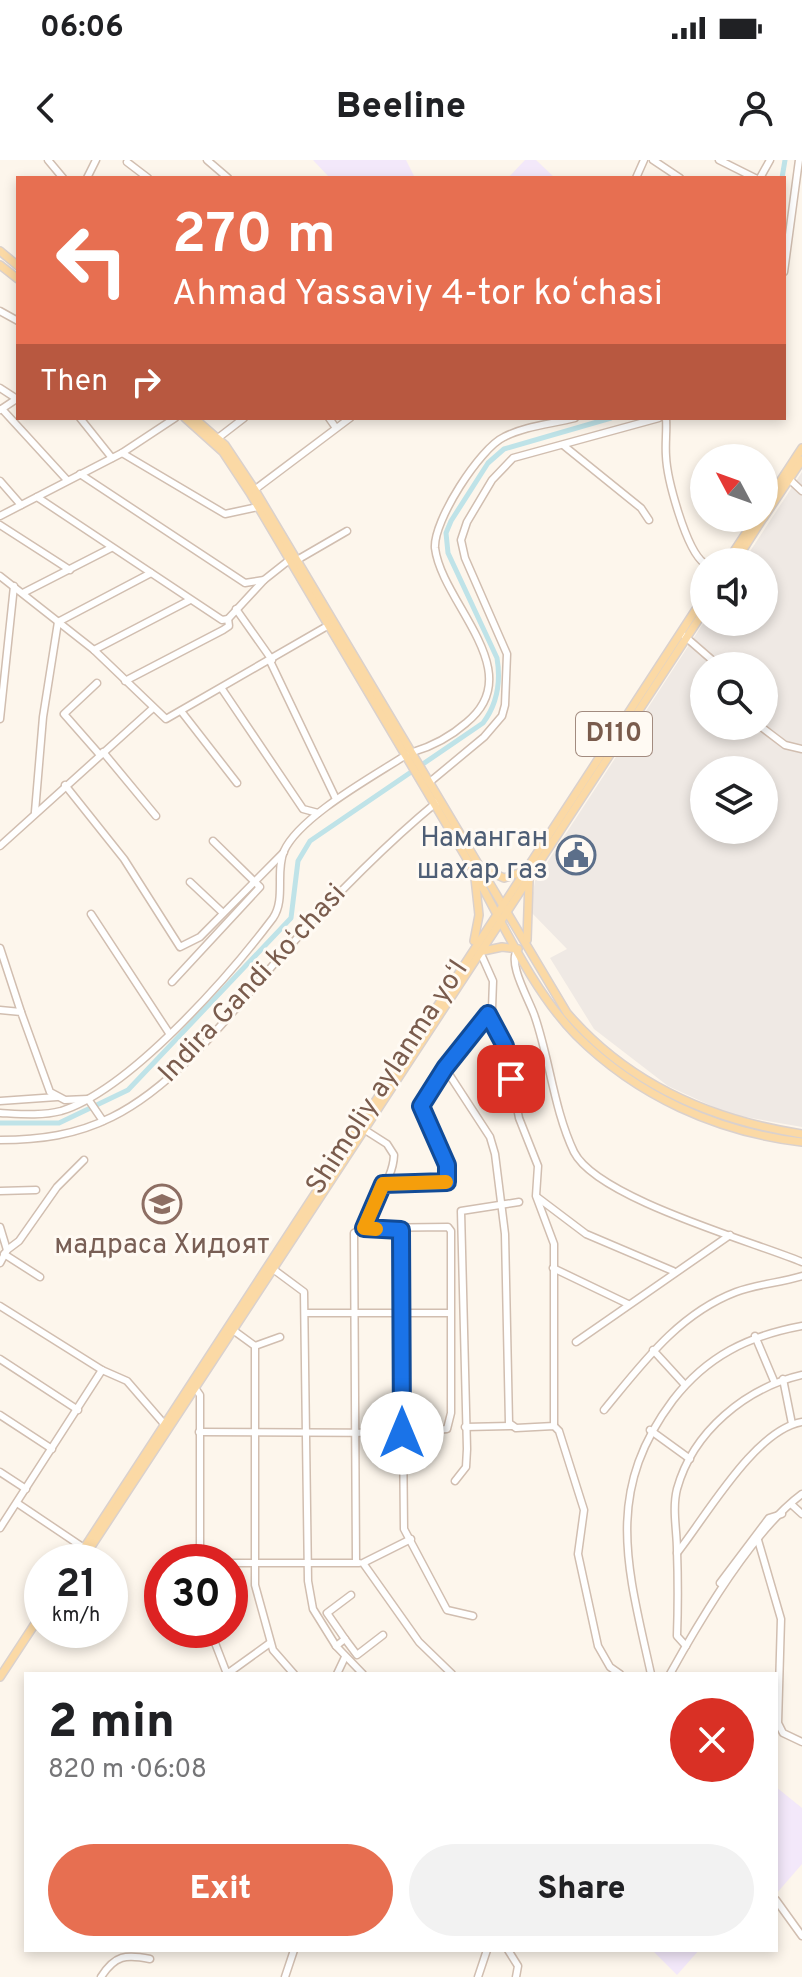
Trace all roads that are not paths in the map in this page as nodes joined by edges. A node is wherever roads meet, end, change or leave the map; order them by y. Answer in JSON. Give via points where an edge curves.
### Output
{"nodes":[{"id":1,"x":48,"y":160,"type":"edge"},
{"id":2,"x":207,"y":160,"type":"edge"},
{"id":3,"x":653,"y":160,"type":"edge"},
{"id":4,"x":719,"y":160,"type":"edge"},
{"id":5,"x":799,"y":160,"type":"edge"},
{"id":6,"x":126,"y":161,"type":"edge"},
{"id":7,"x":61,"y":176,"type":"edge"},
{"id":8,"x":145,"y":176,"type":"edge"},
{"id":9,"x":226,"y":176,"type":"edge"},
{"id":10,"x":677,"y":176,"type":"edge"},
{"id":11,"x":754,"y":176,"type":"edge"},
{"id":12,"x":0,"y":251,"type":"edge"},
{"id":13,"x":786,"y":257,"type":"edge"},
{"id":14,"x":16,"y":264,"type":"edge"},
{"id":15,"x":0,"y":265,"type":"edge"},
{"id":16,"x":16,"y":277,"type":"edge"},
{"id":17,"x":1,"y":409,"type":"edge"},
{"id":18,"x":82,"y":420,"type":"edge"},
{"id":19,"x":172,"y":420,"type":"edge"},
{"id":20,"x":187,"y":420,"type":"edge"},
{"id":21,"x":196,"y":420,"type":"edge"},
{"id":22,"x":241,"y":420,"type":"edge"},
{"id":23,"x":330,"y":420,"type":"edge"},
{"id":24,"x":347,"y":420,"type":"edge"},
{"id":25,"x":567,"y":420,"type":"edge"},
{"id":26,"x":652,"y":420,"type":"edge"},
{"id":27,"x":666,"y":420,"type":"edge"},
{"id":28,"x":336,"y":428,"type":"junction"},
{"id":29,"x":218,"y":438,"type":"junction"},
{"id":30,"x":563,"y":445,"type":"junction"},
{"id":31,"x":802,"y":448,"type":"edge"},
{"id":32,"x":122,"y":453,"type":"junction"},
{"id":33,"x":112,"y":458,"type":"junction"},
{"id":34,"x":802,"y":460,"type":"edge"},
{"id":35,"x":80,"y":474,"type":"junction"},
{"id":36,"x":789,"y":479,"type":"junction"},
{"id":37,"x":67,"y":480,"type":"junction"},
{"id":38,"x":0,"y":481,"type":"edge"},
{"id":39,"x":778,"y":485,"type":"edge"},
{"id":40,"x":802,"y":491,"type":"edge"},
{"id":41,"x":253,"y":492,"type":"junction"},
{"id":42,"x":778,"y":496,"type":"edge"},
{"id":43,"x":37,"y":497,"type":"junction"},
{"id":44,"x":21,"y":505,"type":"junction"},
{"id":45,"x":258,"y":507,"type":"junction"},
{"id":46,"x":0,"y":516,"type":"edge"},
{"id":47,"x":649,"y":520,"type":"dead end"},
{"id":48,"x":0,"y":525,"type":"edge"},
{"id":49,"x":347,"y":531,"type":"dead end"},
{"id":50,"x":111,"y":548,"type":"junction"},
{"id":51,"x":691,"y":548,"type":"edge"},
{"id":52,"x":297,"y":560,"type":"junction"},
{"id":53,"x":288,"y":561,"type":"junction"},
{"id":54,"x":70,"y":570,"type":"junction"},
{"id":55,"x":151,"y":573,"type":"junction"},
{"id":56,"x":0,"y":576,"type":"edge"},
{"id":57,"x":264,"y":580,"type":"junction"},
{"id":58,"x":14,"y":586,"type":"junction"},
{"id":59,"x":23,"y":593,"type":"junction"},
{"id":60,"x":190,"y":600,"type":"junction"},
{"id":61,"x":236,"y":609,"type":"junction"},
{"id":62,"x":228,"y":619,"type":"junction"},
{"id":63,"x":58,"y":622,"type":"junction"},
{"id":64,"x":332,"y":624,"type":"junction"},
{"id":65,"x":690,"y":624,"type":"edge"},
{"id":66,"x":690,"y":628,"type":"edge"},
{"id":67,"x":684,"y":635,"type":"junction"},
{"id":68,"x":94,"y":650,"type":"junction"},
{"id":69,"x":703,"y":652,"type":"edge"},
{"id":70,"x":271,"y":661,"type":"junction"},
{"id":71,"x":125,"y":681,"type":"junction"},
{"id":72,"x":97,"y":683,"type":"dead end"},
{"id":73,"x":222,"y":689,"type":"junction"},
{"id":74,"x":152,"y":709,"type":"junction"},
{"id":75,"x":181,"y":711,"type":"junction"},
{"id":76,"x":0,"y":719,"type":"edge"},
{"id":77,"x":778,"y":740,"type":"edge"},
{"id":78,"x":802,"y":749,"type":"edge"},
{"id":79,"x":102,"y":753,"type":"junction"},
{"id":80,"x":411,"y":756,"type":"junction"},
{"id":81,"x":427,"y":779,"type":"junction"},
{"id":82,"x":237,"y":783,"type":"dead end"},
{"id":83,"x":65,"y":785,"type":"junction"},
{"id":84,"x":336,"y":799,"type":"junction"},
{"id":85,"x":437,"y":802,"type":"junction"},
{"id":86,"x":35,"y":812,"type":"junction"},
{"id":87,"x":322,"y":812,"type":"junction"},
{"id":88,"x":156,"y":816,"type":"dead end"},
{"id":89,"x":213,"y":841,"type":"dead end"},
{"id":90,"x":0,"y":846,"type":"edge"},
{"id":91,"x":284,"y":852,"type":"junction"},
{"id":92,"x":476,"y":868,"type":"junction"},
{"id":93,"x":526,"y":874,"type":"junction"},
{"id":94,"x":190,"y":882,"type":"dead end"},
{"id":95,"x":257,"y":882,"type":"junction"},
{"id":96,"x":502,"y":902,"type":"junction"},
{"id":97,"x":496,"y":911,"type":"junction"},
{"id":98,"x":508,"y":911,"type":"junction"},
{"id":99,"x":223,"y":913,"type":"junction"},
{"id":100,"x":91,"y":914,"type":"dead end"},
{"id":101,"x":502,"y":921,"type":"junction"},
{"id":102,"x":527,"y":942,"type":"junction"},
{"id":103,"x":473,"y":947,"type":"junction"},
{"id":104,"x":0,"y":948,"type":"edge"},
{"id":105,"x":518,"y":949,"type":"junction"},
{"id":106,"x":482,"y":953,"type":"junction"},
{"id":107,"x":539,"y":976,"type":"junction"},
{"id":108,"x":172,"y":982,"type":"dead end"},
{"id":109,"x":0,"y":1010,"type":"edge"},
{"id":110,"x":21,"y":1012,"type":"junction"},
{"id":111,"x":488,"y":1014,"type":"junction"},
{"id":112,"x":169,"y":1033,"type":"junction"},
{"id":113,"x":445,"y":1068,"type":"junction"},
{"id":114,"x":385,"y":1093,"type":"junction"},
{"id":115,"x":57,"y":1097,"type":"junction"},
{"id":116,"x":88,"y":1099,"type":"junction"},
{"id":117,"x":0,"y":1101,"type":"edge"},
{"id":118,"x":0,"y":1113,"type":"edge"},
{"id":119,"x":101,"y":1118,"type":"junction"},
{"id":120,"x":365,"y":1130,"type":"junction"},
{"id":121,"x":802,"y":1134,"type":"edge"},
{"id":122,"x":0,"y":1140,"type":"edge"},
{"id":123,"x":802,"y":1142,"type":"edge"},
{"id":124,"x":84,"y":1160,"type":"dead end"},
{"id":125,"x":388,"y":1182,"type":"junction"},
{"id":126,"x":36,"y":1190,"type":"dead end"},
{"id":127,"x":0,"y":1191,"type":"edge"},
{"id":128,"x":536,"y":1196,"type":"junction"},
{"id":129,"x":519,"y":1202,"type":"dead end"},
{"id":130,"x":501,"y":1204,"type":"junction"},
{"id":131,"x":298,"y":1224,"type":"junction"},
{"id":132,"x":0,"y":1227,"type":"edge"},
{"id":133,"x":364,"y":1228,"type":"junction"},
{"id":134,"x":401,"y":1230,"type":"junction"},
{"id":135,"x":730,"y":1235,"type":"junction"},
{"id":136,"x":6,"y":1252,"type":"junction"},
{"id":137,"x":802,"y":1262,"type":"edge"},
{"id":138,"x":0,"y":1263,"type":"edge"},
{"id":139,"x":553,"y":1268,"type":"junction"},
{"id":140,"x":273,"y":1269,"type":"junction"},
{"id":141,"x":673,"y":1271,"type":"junction"},
{"id":142,"x":802,"y":1276,"type":"edge"},
{"id":143,"x":40,"y":1277,"type":"dead end"},
{"id":144,"x":628,"y":1304,"type":"junction"},
{"id":145,"x":0,"y":1306,"type":"edge"},
{"id":146,"x":305,"y":1313,"type":"junction"},
{"id":147,"x":450,"y":1313,"type":"junction"},
{"id":148,"x":403,"y":1314,"type":"junction"},
{"id":149,"x":355,"y":1315,"type":"junction"},
{"id":150,"x":802,"y":1326,"type":"edge"},
{"id":151,"x":233,"y":1330,"type":"junction"},
{"id":152,"x":755,"y":1336,"type":"junction"},
{"id":153,"x":280,"y":1337,"type":"dead end"},
{"id":154,"x":576,"y":1342,"type":"dead end"},
{"id":155,"x":255,"y":1346,"type":"junction"},
{"id":156,"x":653,"y":1350,"type":"junction"},
{"id":157,"x":0,"y":1359,"type":"edge"},
{"id":158,"x":102,"y":1370,"type":"junction"},
{"id":159,"x":802,"y":1375,"type":"edge"},
{"id":160,"x":783,"y":1379,"type":"junction"},
{"id":161,"x":774,"y":1381,"type":"junction"},
{"id":162,"x":193,"y":1385,"type":"junction"},
{"id":163,"x":685,"y":1385,"type":"junction"},
{"id":164,"x":78,"y":1410,"type":"junction"},
{"id":165,"x":604,"y":1410,"type":"dead end"},
{"id":166,"x":0,"y":1415,"type":"edge"},
{"id":167,"x":802,"y":1422,"type":"edge"},
{"id":168,"x":792,"y":1424,"type":"junction"},
{"id":169,"x":165,"y":1425,"type":"junction"},
{"id":170,"x":554,"y":1426,"type":"junction"},
{"id":171,"x":465,"y":1427,"type":"junction"},
{"id":172,"x":516,"y":1427,"type":"junction"},
{"id":173,"x":650,"y":1430,"type":"junction"},
{"id":174,"x":199,"y":1432,"type":"junction"},
{"id":175,"x":304,"y":1433,"type":"junction"},
{"id":176,"x":402,"y":1433,"type":"junction"},
{"id":177,"x":255,"y":1434,"type":"junction"},
{"id":178,"x":354,"y":1434,"type":"junction"},
{"id":179,"x":52,"y":1449,"type":"junction"},
{"id":180,"x":690,"y":1459,"type":"junction"},
{"id":181,"x":0,"y":1472,"type":"edge"},
{"id":182,"x":455,"y":1481,"type":"dead end"},
{"id":183,"x":26,"y":1489,"type":"junction"},
{"id":184,"x":802,"y":1494,"type":"edge"},
{"id":185,"x":17,"y":1503,"type":"junction"},
{"id":186,"x":791,"y":1504,"type":"junction"},
{"id":187,"x":782,"y":1514,"type":"junction"},
{"id":188,"x":802,"y":1514,"type":"edge"},
{"id":189,"x":0,"y":1527,"type":"edge"},
{"id":190,"x":411,"y":1539,"type":"junction"},
{"id":191,"x":758,"y":1540,"type":"junction"},
{"id":192,"x":78,"y":1544,"type":"edge"},
{"id":193,"x":87,"y":1544,"type":"edge"},
{"id":194,"x":90,"y":1544,"type":"edge"},
{"id":195,"x":200,"y":1544,"type":"edge"},
{"id":196,"x":677,"y":1553,"type":"junction"},
{"id":197,"x":248,"y":1562,"type":"edge"},
{"id":198,"x":253,"y":1562,"type":"junction"},
{"id":199,"x":305,"y":1562,"type":"junction"},
{"id":200,"x":359,"y":1563,"type":"junction"},
{"id":201,"x":720,"y":1583,"type":"dead end"},
{"id":202,"x":351,"y":1595,"type":"dead end"},
{"id":203,"x":473,"y":1616,"type":"dead end"},
{"id":204,"x":383,"y":1635,"type":"dead end"},
{"id":205,"x":24,"y":1639,"type":"edge"},
{"id":206,"x":345,"y":1639,"type":"junction"},
{"id":207,"x":270,"y":1643,"type":"junction"},
{"id":208,"x":336,"y":1646,"type":"junction"},
{"id":209,"x":686,"y":1646,"type":"junction"},
{"id":210,"x":24,"y":1648,"type":"edge"},
{"id":211,"x":217,"y":1648,"type":"edge"},
{"id":212,"x":345,"y":1657,"type":"junction"},
{"id":213,"x":2,"y":1671,"type":"edge"},
{"id":214,"x":226,"y":1672,"type":"edge"},
{"id":215,"x":230,"y":1672,"type":"edge"},
{"id":216,"x":292,"y":1672,"type":"edge"},
{"id":217,"x":338,"y":1672,"type":"edge"},
{"id":218,"x":361,"y":1672,"type":"edge"},
{"id":219,"x":450,"y":1672,"type":"edge"},
{"id":220,"x":617,"y":1672,"type":"edge"},
{"id":221,"x":651,"y":1672,"type":"edge"},
{"id":222,"x":671,"y":1672,"type":"edge"},
{"id":223,"x":0,"y":1685,"type":"edge"},
{"id":224,"x":802,"y":1742,"type":"edge"},
{"id":225,"x":778,"y":1903,"type":"edge"},
{"id":226,"x":802,"y":1936,"type":"edge"},
{"id":227,"x":293,"y":1952,"type":"edge"},
{"id":228,"x":486,"y":1952,"type":"edge"},
{"id":229,"x":509,"y":1952,"type":"edge"},
{"id":230,"x":150,"y":1959,"type":"dead end"},
{"id":231,"x":519,"y":1975,"type":"edge"},
{"id":232,"x":101,"y":1977,"type":"edge"},
{"id":233,"x":285,"y":1977,"type":"edge"},
{"id":234,"x":478,"y":1977,"type":"edge"}],
"edges":[{"from":1,"to":7,"type":"street"},
{"from":2,"to":9,"type":"street"},
{"from":3,"to":10,"type":"street"},
{"from":4,"to":11,"type":"street"},
{"from":5,"to":13,"type":"street"},
{"from":6,"to":8,"type":"street"},
{"from":12,"to":14,"type":"main road"},
{"from":15,"to":16,"type":"main road"},
{"from":17,"to":37,"type":"street"},
{"from":18,"to":33,"type":"street"},
{"from":19,"to":32,"type":"street"},
{"from":20,"to":41,"type":"main road","via":[[223,452]]},
{"from":21,"to":29,"type":"main road"},
{"from":22,"to":29,"type":"street"},
{"from":23,"to":28,"type":"street"},
{"from":24,"to":28,"type":"street"},
{"from":25,"to":80,"type":"street","via":[[496,442],[445,512],[435,548],[484,651],[489,685],[471,720]]},
{"from":26,"to":30,"type":"street"},
{"from":27,"to":51,"type":"street","via":[[666,459]]},
{"from":28,"to":41,"type":"street"},
{"from":29,"to":41,"type":"main road"},
{"from":30,"to":47,"type":"street"},
{"from":30,"to":81,"type":"street","via":[[505,463],[463,531],[465,558],[507,654],[508,691],[496,725]]},
{"from":31,"to":39,"type":"main road"},
{"from":32,"to":33,"type":"street"},
{"from":32,"to":45,"type":"street","via":[[225,514]]},
{"from":33,"to":35,"type":"street"},
{"from":34,"to":36,"type":"main road"},
{"from":35,"to":37,"type":"street"},
{"from":35,"to":57,"type":"street","via":[[238,579]]},
{"from":36,"to":40,"type":"street"},
{"from":36,"to":42,"type":"main road"},
{"from":37,"to":43,"type":"street"},
{"from":38,"to":44,"type":"street"},
{"from":41,"to":45,"type":"main road"},
{"from":41,"to":52,"type":"main road"},
{"from":43,"to":44,"type":"street"},
{"from":43,"to":50,"type":"street"},
{"from":44,"to":46,"type":"street"},
{"from":45,"to":53,"type":"main road"},
{"from":48,"to":54,"type":"street"},
{"from":49,"to":52,"type":"street"},
{"from":50,"to":54,"type":"street"},
{"from":50,"to":55,"type":"street"},
{"from":52,"to":64,"type":"main road"},
{"from":53,"to":57,"type":"street"},
{"from":53,"to":64,"type":"main road"},
{"from":54,"to":59,"type":"street"},
{"from":55,"to":60,"type":"street"},
{"from":55,"to":63,"type":"street"},
{"from":56,"to":58,"type":"street"},
{"from":57,"to":61,"type":"street"},
{"from":58,"to":59,"type":"street"},
{"from":58,"to":76,"type":"street"},
{"from":59,"to":63,"type":"street"},
{"from":60,"to":62,"type":"street","via":[[215,617]]},
{"from":60,"to":68,"type":"street"},
{"from":61,"to":62,"type":"street"},
{"from":61,"to":70,"type":"street"},
{"from":62,"to":71,"type":"street","via":[[223,630]]},
{"from":63,"to":68,"type":"street"},
{"from":63,"to":86,"type":"street"},
{"from":64,"to":70,"type":"street"},
{"from":64,"to":80,"type":"main road"},
{"from":65,"to":67,"type":"main road","name":"Shimoliy aylanma yoʻl","number":"D110"},
{"from":66,"to":67,"type":"main road","name":"Shimoliy aylanma yoʻl","number":"D110"},
{"from":67,"to":69,"type":"street"},
{"from":67,"to":93,"type":"main road","name":"Shimoliy aylanma yoʻl","number":"D110"},
{"from":68,"to":71,"type":"street"},
{"from":70,"to":73,"type":"street"},
{"from":70,"to":84,"type":"street"},
{"from":71,"to":74,"type":"street"},
{"from":72,"to":79,"type":"street","via":[[64,714]]},
{"from":73,"to":75,"type":"street"},
{"from":73,"to":87,"type":"street","via":[[303,809]]},
{"from":74,"to":75,"type":"street","via":[[166,719]]},
{"from":74,"to":79,"type":"street"},
{"from":75,"to":82,"type":"street"},
{"from":77,"to":78,"type":"street"},
{"from":79,"to":83,"type":"street"},
{"from":79,"to":88,"type":"street"},
{"from":80,"to":81,"type":"main road"},
{"from":80,"to":84,"type":"street"},
{"from":81,"to":85,"type":"main road"},
{"from":83,"to":86,"type":"street"},
{"from":83,"to":99,"type":"street","via":[[143,886],[178,946],[200,937]]},
{"from":84,"to":87,"type":"street"},
{"from":85,"to":92,"type":"main road"},
{"from":85,"to":119,"type":"street","name":"Indira Gandi koʻchasi","via":[[330,902],[211,1035],[152,1091]]},
{"from":86,"to":90,"type":"street"},
{"from":87,"to":91,"type":"street"},
{"from":89,"to":95,"type":"street"},
{"from":91,"to":95,"type":"street"},
{"from":91,"to":112,"type":"street","via":[[276,913],[248,951]]},
{"from":92,"to":93,"type":"main road","via":[[504,878]]},
{"from":92,"to":96,"type":"main road"},
{"from":92,"to":97,"type":"main road"},
{"from":92,"to":103,"type":"main road","via":[[479,915]]},
{"from":93,"to":96,"type":"main road","name":"Shimoliy aylanma yoʻl","number":"D110"},
{"from":93,"to":98,"type":"main road","name":"Shimoliy aylanma yoʻl","number":"D110"},
{"from":93,"to":102,"type":"main road"},
{"from":94,"to":99,"type":"street"},
{"from":95,"to":99,"type":"street"},
{"from":95,"to":108,"type":"street","via":[[260,887]]},
{"from":96,"to":97,"type":"main road","name":"Shimoliy aylanma yoʻl","number":"D110"},
{"from":96,"to":98,"type":"main road"},
{"from":97,"to":101,"type":"main road"},
{"from":97,"to":103,"type":"main road","name":"Shimoliy aylanma yoʻl","number":"D110"},
{"from":98,"to":101,"type":"main road","name":"Shimoliy aylanma yoʻl","number":"D110"},
{"from":98,"to":102,"type":"main road"},
{"from":100,"to":112,"type":"street"},
{"from":101,"to":105,"type":"main road"},
{"from":101,"to":106,"type":"main road","name":"Shimoliy aylanma yoʻl","number":"D110"},
{"from":102,"to":107,"type":"main road"},
{"from":103,"to":114,"type":"main road","name":"Shimoliy aylanma yoʻl","number":"D110"},
{"from":104,"to":110,"type":"street"},
{"from":105,"to":106,"type":"main road"},
{"from":105,"to":107,"type":"main road"},
{"from":105,"to":135,"type":"street","via":[[514,962],[581,1163],[619,1190]]},
{"from":106,"to":111,"type":"street","via":[[493,981]]},
{"from":106,"to":114,"type":"main road","name":"Shimoliy aylanma yoʻl","number":"D110"},
{"from":107,"to":121,"type":"main road","via":[[581,1029],[648,1081],[709,1112]]},
{"from":107,"to":123,"type":"main road","via":[[571,1029],[629,1080],[703,1118]]},
{"from":109,"to":110,"type":"street"},
{"from":110,"to":115,"type":"street","via":[[50,1092]]},
{"from":111,"to":113,"type":"street"},
{"from":111,"to":128,"type":"street","via":[[505,1046],[519,1118],[538,1166]]},
{"from":112,"to":116,"type":"street","via":[[133,1068]]},
{"from":113,"to":125,"type":"street","via":[[421,1109],[442,1152],[447,1182]]},
{"from":113,"to":130,"type":"street","via":[[493,1145]]},
{"from":114,"to":120,"type":"main road","name":"Shimoliy aylanma yoʻl","number":"D110"},
{"from":114,"to":131,"type":"main road","name":"Shimoliy aylanma yoʻl","number":"D110"},
{"from":115,"to":116,"type":"street"},
{"from":115,"to":117,"type":"street"},
{"from":116,"to":118,"type":"street","via":[[60,1111]]},
{"from":116,"to":119,"type":"street"},
{"from":119,"to":122,"type":"street","name":"Indira Gandi koʻchasi","via":[[76,1133]]},
{"from":120,"to":125,"type":"street","via":[[392,1149]]},
{"from":120,"to":131,"type":"main road","name":"Shimoliy aylanma yoʻl","number":"D110"},
{"from":124,"to":136,"type":"street"},
{"from":125,"to":133,"type":"street","via":[[377,1194]]},
{"from":126,"to":127,"type":"street"},
{"from":128,"to":139,"type":"street","via":[[552,1236]]},
{"from":128,"to":141,"type":"street","via":[[586,1234]]},
{"from":129,"to":130,"type":"street"},
{"from":130,"to":171,"type":"street","via":[[461,1211]]},
{"from":130,"to":172,"type":"street"},
{"from":131,"to":140,"type":"main road","name":"Shimoliy aylanma yoʻl","number":"D110"},
{"from":131,"to":162,"type":"main road","name":"Shimoliy aylanma yoʻl","number":"D110"},
{"from":132,"to":136,"type":"street"},
{"from":133,"to":134,"type":"street"},
{"from":133,"to":149,"type":"street","via":[[354,1233]]},
{"from":134,"to":147,"type":"street","via":[[450,1229]]},
{"from":134,"to":148,"type":"street"},
{"from":135,"to":137,"type":"street"},
{"from":135,"to":141,"type":"street"},
{"from":136,"to":138,"type":"street"},
{"from":136,"to":143,"type":"street"},
{"from":139,"to":144,"type":"street"},
{"from":139,"to":170,"type":"street"},
{"from":140,"to":146,"type":"street","via":[[304,1292]]},
{"from":140,"to":151,"type":"main road","name":"Shimoliy aylanma yoʻl","number":"D110"},
{"from":141,"to":144,"type":"street"},
{"from":142,"to":156,"type":"street","via":[[723,1298]]},
{"from":144,"to":154,"type":"street"},
{"from":145,"to":158,"type":"street"},
{"from":146,"to":149,"type":"street"},
{"from":146,"to":175,"type":"street"},
{"from":147,"to":148,"type":"street"},
{"from":147,"to":176,"type":"street","via":[[449,1426]]},
{"from":148,"to":149,"type":"street"},
{"from":148,"to":176,"type":"street"},
{"from":149,"to":178,"type":"street"},
{"from":150,"to":152,"type":"street"},
{"from":151,"to":155,"type":"street"},
{"from":151,"to":162,"type":"main road","name":"Shimoliy aylanma yoʻl","number":"D110"},
{"from":152,"to":161,"type":"street"},
{"from":152,"to":163,"type":"street","via":[[716,1357]]},
{"from":153,"to":155,"type":"street"},
{"from":155,"to":177,"type":"street"},
{"from":156,"to":163,"type":"street"},
{"from":156,"to":165,"type":"street"},
{"from":157,"to":164,"type":"street"},
{"from":158,"to":164,"type":"street"},
{"from":158,"to":169,"type":"street","via":[[127,1381]]},
{"from":159,"to":160,"type":"street"},
{"from":160,"to":161,"type":"street"},
{"from":160,"to":168,"type":"street"},
{"from":161,"to":180,"type":"street","via":[[737,1402]]},
{"from":162,"to":169,"type":"main road","name":"Shimoliy aylanma yoʻl","number":"D110"},
{"from":162,"to":174,"type":"street","via":[[200,1395]]},
{"from":162,"to":194,"type":"main road","name":"Shimoliy aylanma yoʻl","number":"D110"},
{"from":163,"to":173,"type":"street"},
{"from":164,"to":179,"type":"street"},
{"from":166,"to":179,"type":"street"},
{"from":167,"to":168,"type":"street"},
{"from":168,"to":196,"type":"street","via":[[764,1439]]},
{"from":169,"to":193,"type":"main road","name":"Shimoliy aylanma yoʻl","number":"D110"},
{"from":170,"to":172,"type":"street"},
{"from":170,"to":220,"type":"street","via":[[584,1510],[578,1554],[598,1646]]},
{"from":171,"to":172,"type":"street"},
{"from":171,"to":182,"type":"street","via":[[466,1467]]},
{"from":173,"to":180,"type":"street"},
{"from":173,"to":221,"type":"street","via":[[631,1479],[627,1531],[630,1575]]},
{"from":174,"to":177,"type":"street"},
{"from":174,"to":195,"type":"street"},
{"from":175,"to":177,"type":"street"},
{"from":175,"to":178,"type":"street"},
{"from":175,"to":199,"type":"street"},
{"from":176,"to":178,"type":"street"},
{"from":176,"to":190,"type":"street","via":[[404,1529]]},
{"from":177,"to":198,"type":"street"},
{"from":178,"to":200,"type":"street"},
{"from":179,"to":183,"type":"street"},
{"from":180,"to":196,"type":"street","via":[[677,1490]]},
{"from":181,"to":183,"type":"street"},
{"from":183,"to":185,"type":"street"},
{"from":184,"to":186,"type":"street"},
{"from":185,"to":189,"type":"street"},
{"from":185,"to":192,"type":"street"},
{"from":186,"to":187,"type":"street"},
{"from":186,"to":188,"type":"street"},
{"from":187,"to":191,"type":"street"},
{"from":187,"to":201,"type":"street","via":[[769,1518]]},
{"from":190,"to":200,"type":"street"},
{"from":190,"to":203,"type":"street","via":[[447,1610]]},
{"from":191,"to":209,"type":"street"},
{"from":191,"to":224,"type":"street","via":[[781,1619],[779,1729]]},
{"from":196,"to":209,"type":"street","via":[[677,1636]]},
{"from":197,"to":198,"type":"street"},
{"from":198,"to":199,"type":"street"},
{"from":198,"to":207,"type":"street"},
{"from":199,"to":200,"type":"street"},
{"from":199,"to":208,"type":"street","via":[[313,1609]]},
{"from":200,"to":219,"type":"street","via":[[419,1642]]},
{"from":202,"to":206,"type":"street","via":[[327,1613]]},
{"from":204,"to":206,"type":"street","via":[[357,1655]]},
{"from":205,"to":213,"type":"main road"},
{"from":206,"to":208,"type":"street"},
{"from":207,"to":215,"type":"street"},
{"from":207,"to":216,"type":"street"},
{"from":208,"to":212,"type":"street"},
{"from":209,"to":222,"type":"street"},
{"from":210,"to":223,"type":"main road"},
{"from":211,"to":214,"type":"street"},
{"from":212,"to":217,"type":"street"},
{"from":212,"to":218,"type":"street"},
{"from":225,"to":226,"type":"street"},
{"from":227,"to":233,"type":"street"},
{"from":228,"to":234,"type":"street"},
{"from":229,"to":231,"type":"street"},
{"from":230,"to":232,"type":"street","via":[[128,1954],[117,1958]]}]}
